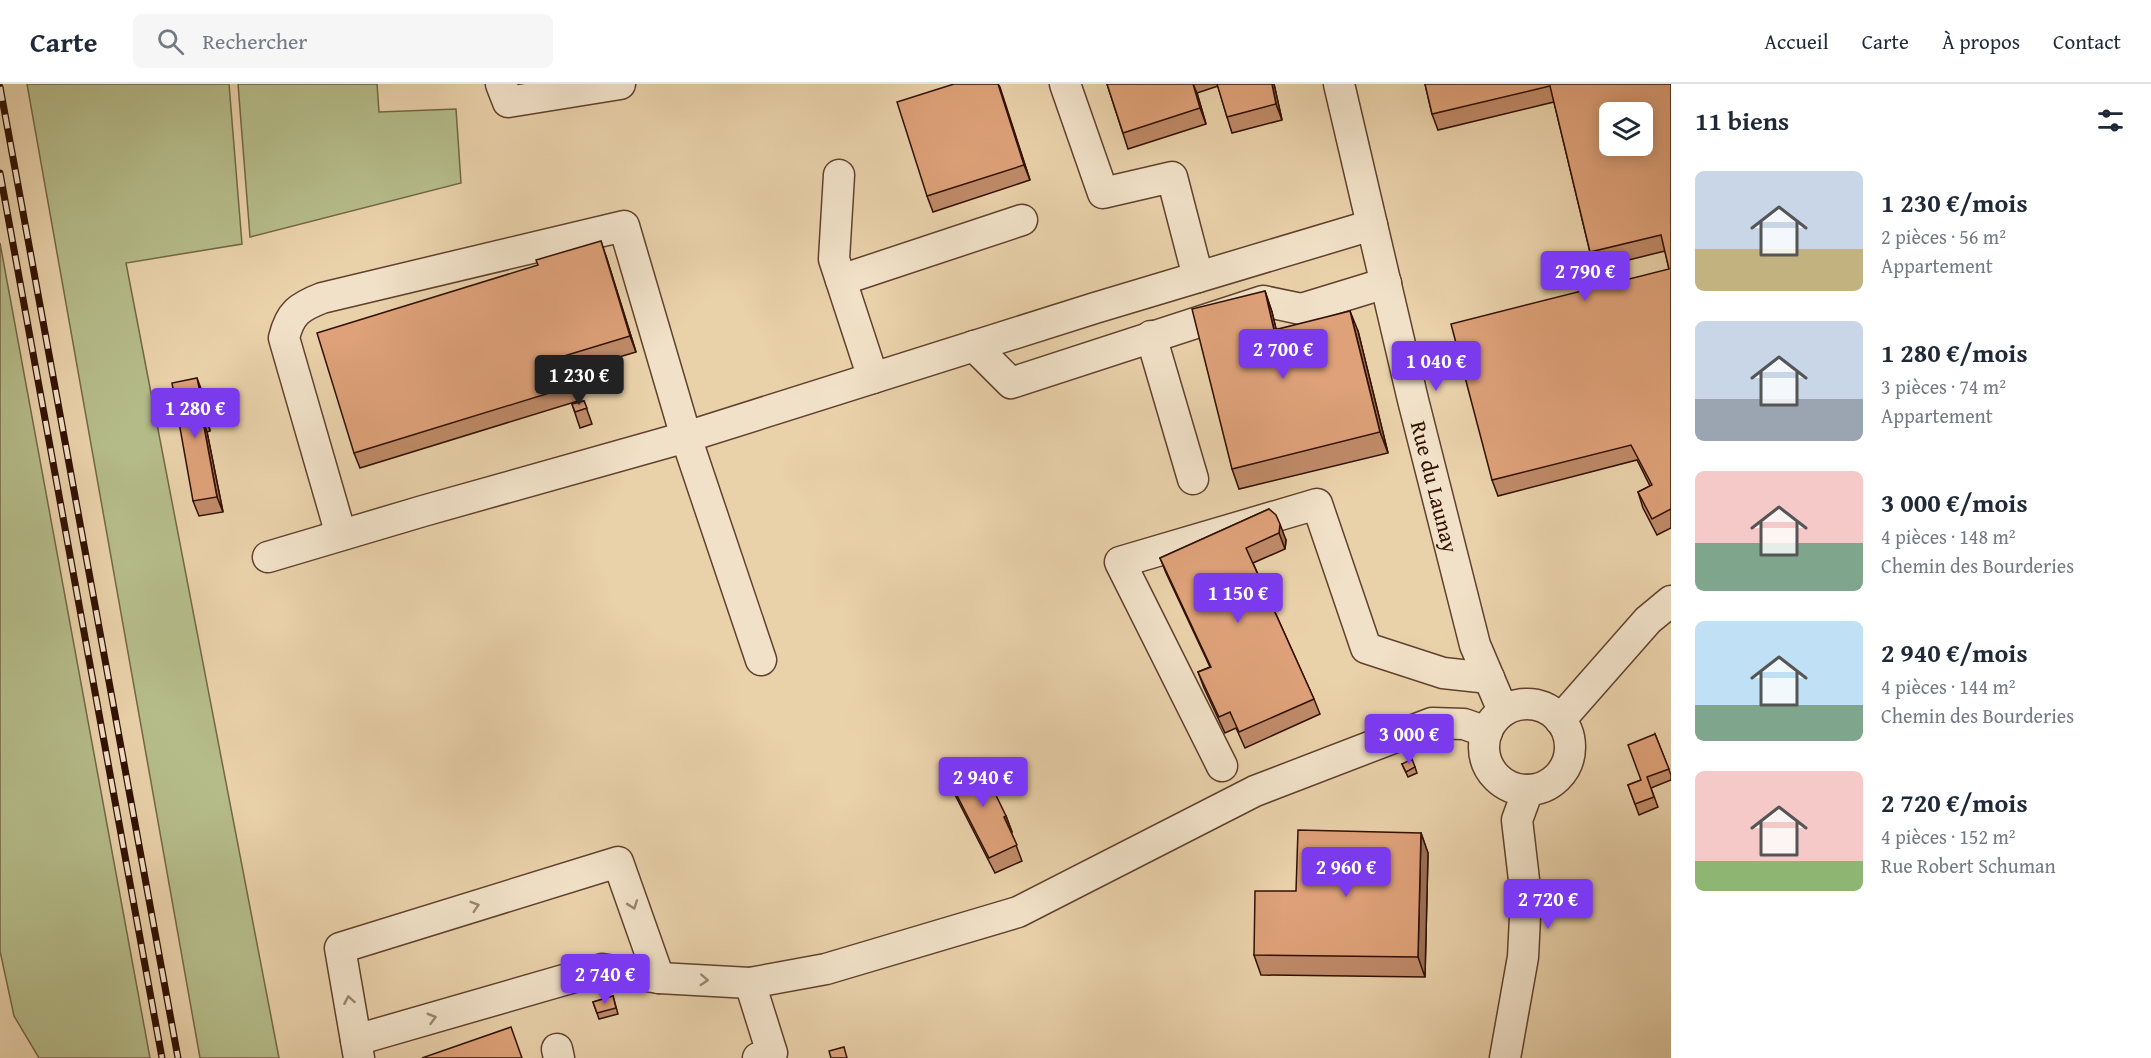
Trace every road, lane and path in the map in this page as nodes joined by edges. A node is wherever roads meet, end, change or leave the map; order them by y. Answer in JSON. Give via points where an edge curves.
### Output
{"nodes":[{"id":1,"x":501,"y":84,"type":"edge"},
{"id":2,"x":620,"y":84,"type":"edge"},
{"id":3,"x":1065,"y":84,"type":"edge"},
{"id":4,"x":1339,"y":84,"type":"edge"},
{"id":5,"x":839,"y":175,"type":"dead end"},
{"id":6,"x":1022,"y":220,"type":"dead end"},
{"id":7,"x":1372,"y":225,"type":"junction"},
{"id":8,"x":1198,"y":277,"type":"junction"},
{"id":9,"x":841,"y":280,"type":"junction"},
{"id":10,"x":1386,"y":283,"type":"junction"},
{"id":11,"x":1151,"y":336,"type":"junction"},
{"id":12,"x":974,"y":346,"type":"junction"},
{"id":13,"x":873,"y":378,"type":"junction"},
{"id":14,"x":686,"y":437,"type":"junction"},
{"id":15,"x":1193,"y":479,"type":"dead end"},
{"id":16,"x":341,"y":535,"type":"junction"},
{"id":17,"x":268,"y":557,"type":"dead end"},
{"id":18,"x":1671,"y":601,"type":"edge"},
{"id":19,"x":761,"y":660,"type":"dead end"},
{"id":20,"x":1489,"y":678,"type":"junction"},
{"id":21,"x":1560,"y":720,"type":"junction"},
{"id":22,"x":1495,"y":721,"type":"junction"},
{"id":23,"x":1222,"y":766,"type":"dead end"},
{"id":24,"x":1528,"y":790,"type":"junction"},
{"id":25,"x":658,"y":978,"type":"junction"},
{"id":26,"x":750,"y":983,"type":"junction"},
{"id":27,"x":357,"y":1049,"type":"edge"},
{"id":28,"x":765,"y":1055,"type":"edge"},
{"id":29,"x":1505,"y":1058,"type":"edge"}],
"edges":[{"from":1,"to":2,"type":"street","via":[[508,102]]},
{"from":3,"to":8,"type":"street","via":[[1103,193],[1172,177]]},
{"from":4,"to":7,"type":"street","name":"Rue du Launay"},
{"from":5,"to":9,"type":"street","via":[[834,259]]},
{"from":6,"to":9,"type":"street"},
{"from":7,"to":8,"type":"street"},
{"from":7,"to":10,"type":"street","name":"Rue du Launay"},
{"from":8,"to":12,"type":"street"},
{"from":9,"to":13,"type":"street"},
{"from":10,"to":11,"type":"street","via":[[1301,309],[1263,301]]},
{"from":10,"to":20,"type":"street","name":"Rue du Launay","via":[[1475,645]]},
{"from":11,"to":12,"type":"street","via":[[1011,383]]},
{"from":11,"to":15,"type":"street"},
{"from":12,"to":13,"type":"street"},
{"from":13,"to":14,"type":"street"},
{"from":14,"to":16,"type":"street"},
{"from":14,"to":16,"type":"street","via":[[624,226],[322,298],[303,305],[288,322],[284,338]]},
{"from":14,"to":19,"type":"street"},
{"from":16,"to":17,"type":"street"},
{"from":18,"to":21,"type":"street","via":[[1648,620]]},
{"from":20,"to":22,"type":"street","name":"Rue du Launay"},
{"from":20,"to":23,"type":"street","via":[[1443,674],[1366,648],[1317,504],[1120,562]]},
{"from":21,"to":22,"type":"street","via":[[1551,711],[1527,704],[1515,705]]},
{"from":21,"to":24,"type":"street","via":[[1570,745],[1568,758],[1553,781]]},
{"from":22,"to":24,"type":"street","via":[[1484,746],[1492,772],[1502,782]]},
{"from":22,"to":26,"type":"street","via":[[1432,723],[1255,791],[1018,912],[826,969]]},
{"from":24,"to":29,"type":"street","via":[[1517,820],[1526,897],[1523,957]]},
{"from":25,"to":26,"type":"street","one_way":true},
{"from":27,"to":25,"type":"street","one_way":true,"via":[[602,969]]},
{"from":27,"to":25,"type":"street","one_way":true,"via":[[340,948],[618,862]]},
{"from":26,"to":28,"type":"street"}]}
